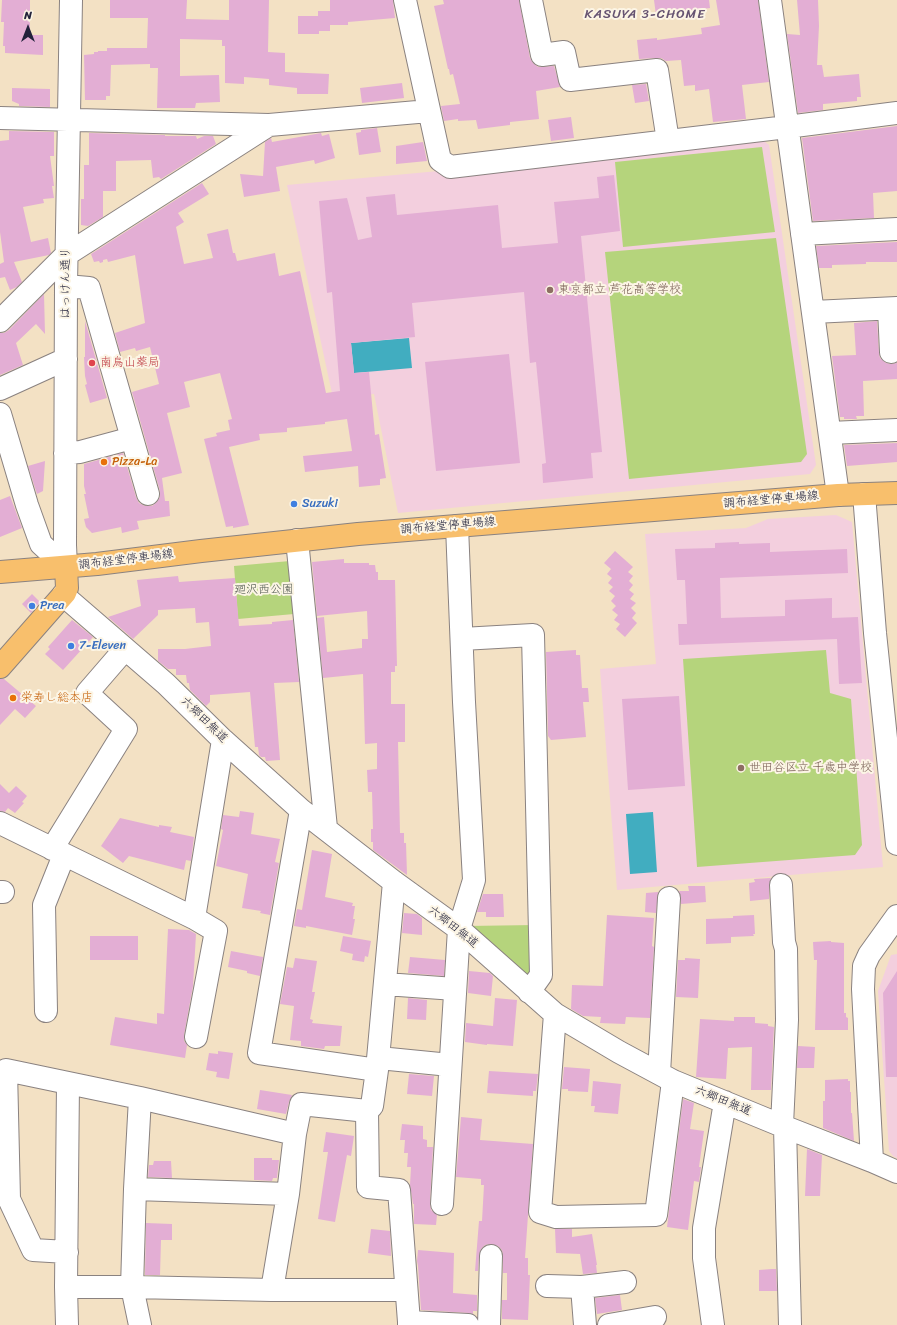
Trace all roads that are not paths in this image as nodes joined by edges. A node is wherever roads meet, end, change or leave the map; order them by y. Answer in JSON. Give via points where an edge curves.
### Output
{"nodes":[{"id":1,"x":71,"y":0,"type":"edge"},
{"id":2,"x":405,"y":0,"type":"edge"},
{"id":3,"x":531,"y":0,"type":"edge"},
{"id":4,"x":770,"y":0,"type":"edge"},
{"id":5,"x":429,"y":111,"type":"junction"},
{"id":6,"x":897,"y":113,"type":"edge"},
{"id":7,"x":0,"y":118,"type":"edge"},
{"id":8,"x":69,"y":119,"type":"junction"},
{"id":9,"x":269,"y":125,"type":"junction"},
{"id":10,"x":787,"y":128,"type":"junction"},
{"id":11,"x":668,"y":141,"type":"junction"},
{"id":12,"x":897,"y":229,"type":"edge"},
{"id":13,"x":802,"y":234,"type":"junction"},
{"id":14,"x":66,"y":255,"type":"junction"},
{"id":15,"x":66,"y":286,"type":"junction"},
{"id":16,"x":893,"y":308,"type":"edge"},
{"id":17,"x":813,"y":312,"type":"junction"},
{"id":18,"x":0,"y":321,"type":"edge"},
{"id":19,"x":891,"y":352,"type":"dead end"},
{"id":20,"x":66,"y":359,"type":"junction"},
{"id":21,"x":0,"y":389,"type":"edge"},
{"id":22,"x":0,"y":414,"type":"edge"},
{"id":23,"x":897,"y":430,"type":"edge"},
{"id":24,"x":830,"y":433,"type":"junction"},
{"id":25,"x":132,"y":438,"type":"junction"},
{"id":26,"x":65,"y":453,"type":"junction"},
{"id":27,"x":897,"y":493,"type":"edge"},
{"id":28,"x":148,"y":494,"type":"dead end"},
{"id":29,"x":864,"y":494,"type":"junction"},
{"id":30,"x":838,"y":495,"type":"junction"},
{"id":31,"x":457,"y":526,"type":"junction"},
{"id":32,"x":297,"y":540,"type":"junction"},
{"id":33,"x":66,"y":567,"type":"junction"},
{"id":34,"x":0,"y":572,"type":"edge"},
{"id":35,"x":63,"y":595,"type":"junction"},
{"id":36,"x":462,"y":639,"type":"junction"},
{"id":37,"x":126,"y":649,"type":"junction"},
{"id":38,"x":0,"y":667,"type":"edge"},
{"id":39,"x":223,"y":740,"type":"junction"},
{"id":40,"x":302,"y":810,"type":"junction"},
{"id":41,"x":0,"y":823,"type":"edge"},
{"id":42,"x":326,"y":828,"type":"junction"},
{"id":43,"x":897,"y":844,"type":"edge"},
{"id":44,"x":58,"y":852,"type":"junction"},
{"id":45,"x":394,"y":882,"type":"junction"},
{"id":46,"x":781,"y":884,"type":"dead end"},
{"id":47,"x":668,"y":898,"type":"dead end"},
{"id":48,"x":897,"y":916,"type":"edge"},
{"id":49,"x":194,"y":918,"type":"junction"},
{"id":50,"x":459,"y":929,"type":"junction"},
{"id":51,"x":385,"y":984,"type":"junction"},
{"id":52,"x":455,"y":989,"type":"junction"},
{"id":53,"x":529,"y":992,"type":"junction"},
{"id":54,"x":46,"y":1011,"type":"dead end"},
{"id":55,"x":555,"y":1014,"type":"junction"},
{"id":56,"x":196,"y":1037,"type":"dead end"},
{"id":57,"x":378,"y":1064,"type":"junction"},
{"id":58,"x":450,"y":1065,"type":"junction"},
{"id":59,"x":666,"y":1077,"type":"junction"},
{"id":60,"x":68,"y":1083,"type":"junction"},
{"id":61,"x":140,"y":1098,"type":"junction"},
{"id":62,"x":725,"y":1102,"type":"junction"},
{"id":63,"x":367,"y":1111,"type":"junction"},
{"id":64,"x":784,"y":1126,"type":"junction"},
{"id":65,"x":295,"y":1134,"type":"junction"},
{"id":66,"x":872,"y":1161,"type":"junction"},
{"id":67,"x":897,"y":1172,"type":"edge"},
{"id":68,"x":135,"y":1189,"type":"junction"},
{"id":69,"x":288,"y":1194,"type":"junction"},
{"id":70,"x":442,"y":1204,"type":"dead end"},
{"id":71,"x":67,"y":1252,"type":"junction"},
{"id":72,"x":491,"y":1256,"type":"dead end"},
{"id":73,"x":625,"y":1282,"type":"dead end"},
{"id":74,"x":546,"y":1286,"type":"dead end"},
{"id":75,"x":66,"y":1287,"type":"junction"},
{"id":76,"x":132,"y":1287,"type":"junction"},
{"id":77,"x":582,"y":1287,"type":"junction"},
{"id":78,"x":272,"y":1290,"type":"junction"},
{"id":79,"x":406,"y":1290,"type":"junction"},
{"id":80,"x":655,"y":1317,"type":"dead end"},
{"id":81,"x":409,"y":1324,"type":"edge"},
{"id":82,"x":67,"y":1325,"type":"edge"},
{"id":83,"x":140,"y":1325,"type":"edge"},
{"id":84,"x":468,"y":1325,"type":"edge"},
{"id":85,"x":489,"y":1325,"type":"edge"},
{"id":86,"x":585,"y":1325,"type":"edge"},
{"id":87,"x":609,"y":1325,"type":"edge"},
{"id":88,"x":713,"y":1325,"type":"edge"},
{"id":89,"x":790,"y":1325,"type":"edge"}],
"edges":[{"from":1,"to":8,"type":"street","name":"はっけん通り"},
{"from":2,"to":5,"type":"street"},
{"from":3,"to":11,"type":"street","via":[[542,55],[564,52],[570,80],[656,70]]},
{"from":4,"to":10,"type":"street"},
{"from":5,"to":9,"type":"street"},
{"from":5,"to":11,"type":"street","via":[[440,160],[450,167]]},
{"from":6,"to":10,"type":"street"},
{"from":7,"to":8,"type":"street"},
{"from":8,"to":9,"type":"street"},
{"from":8,"to":14,"type":"street","name":"はっけん通り"},
{"from":9,"to":14,"type":"street"},
{"from":10,"to":11,"type":"street"},
{"from":10,"to":13,"type":"street"},
{"from":12,"to":13,"type":"street"},
{"from":13,"to":17,"type":"street"},
{"from":14,"to":15,"type":"street","name":"はっけん通り"},
{"from":14,"to":18,"type":"street"},
{"from":15,"to":20,"type":"street","name":"はっけん通り"},
{"from":15,"to":25,"type":"street","via":[[88,288]]},
{"from":16,"to":17,"type":"street"},
{"from":16,"to":19,"type":"street"},
{"from":17,"to":24,"type":"street"},
{"from":20,"to":21,"type":"street"},
{"from":20,"to":26,"type":"street","name":"はっけん通り"},
{"from":22,"to":33,"type":"street","via":[[41,544]]},
{"from":23,"to":24,"type":"street"},
{"from":24,"to":30,"type":"street"},
{"from":25,"to":26,"type":"street","via":[[80,452]]},
{"from":25,"to":28,"type":"street"},
{"from":26,"to":33,"type":"street","name":"はっけん通り"},
{"from":27,"to":29,"type":"main road","name":"調布経堂停車場線"},
{"from":29,"to":30,"type":"main road","name":"調布経堂停車場線"},
{"from":29,"to":43,"type":"street","via":[[875,633]]},
{"from":30,"to":31,"type":"main road","name":"調布経堂停車場線"},
{"from":31,"to":32,"type":"main road","name":"調布経堂停車場線"},
{"from":31,"to":36,"type":"street"},
{"from":32,"to":33,"type":"main road","name":"調布経堂停車場線"},
{"from":32,"to":42,"type":"street"},
{"from":33,"to":34,"type":"main road","name":"調布経堂停車場線"},
{"from":33,"to":35,"type":"main road","via":[[67,588]]},
{"from":35,"to":37,"type":"street","name":"六郷田無道"},
{"from":35,"to":38,"type":"main road"},
{"from":36,"to":50,"type":"street","via":[[474,880]]},
{"from":36,"to":53,"type":"street","via":[[533,635],[541,974]]},
{"from":37,"to":39,"type":"street","name":"六郷田無道"},
{"from":37,"to":44,"type":"street","via":[[87,693],[126,729]]},
{"from":39,"to":40,"type":"street","name":"六郷田無道"},
{"from":39,"to":49,"type":"street"},
{"from":40,"to":42,"type":"street","name":"六郷田無道"},
{"from":40,"to":57,"type":"street","via":[[259,1053]]},
{"from":41,"to":44,"type":"street"},
{"from":42,"to":45,"type":"street","name":"六郷田無道"},
{"from":44,"to":49,"type":"street"},
{"from":44,"to":54,"type":"street","via":[[44,905]]},
{"from":45,"to":50,"type":"street","name":"六郷田無道"},
{"from":45,"to":51,"type":"street"},
{"from":46,"to":64,"type":"street","via":[[786,949],[787,1020]]},
{"from":47,"to":59,"type":"street"},
{"from":48,"to":66,"type":"street","via":[[864,966]]},
{"from":49,"to":56,"type":"street","via":[[216,931]]},
{"from":50,"to":52,"type":"street"},
{"from":50,"to":53,"type":"street","name":"六郷田無道"},
{"from":51,"to":52,"type":"street"},
{"from":51,"to":57,"type":"street"},
{"from":52,"to":58,"type":"street"},
{"from":53,"to":55,"type":"street","name":"六郷田無道"},
{"from":55,"to":59,"type":"street","name":"六郷田無道"},
{"from":55,"to":59,"type":"street","via":[[540,1212],[556,1217],[656,1215]]},
{"from":57,"to":58,"type":"street"},
{"from":57,"to":63,"type":"street","via":[[372,1106]]},
{"from":58,"to":70,"type":"street"},
{"from":59,"to":62,"type":"street","name":"六郷田無道"},
{"from":60,"to":61,"type":"street"},
{"from":60,"to":71,"type":"street"},
{"from":60,"to":71,"type":"street","via":[[6,1070],[9,1199],[33,1250]]},
{"from":61,"to":65,"type":"street"},
{"from":61,"to":68,"type":"street"},
{"from":62,"to":64,"type":"street","name":"六郷田無道"},
{"from":62,"to":88,"type":"street","via":[[704,1228],[704,1258]]},
{"from":63,"to":65,"type":"street","via":[[301,1104]]},
{"from":63,"to":79,"type":"street","via":[[368,1187],[399,1190]]},
{"from":64,"to":66,"type":"street","name":"六郷田無道"},
{"from":64,"to":89,"type":"street"},
{"from":65,"to":69,"type":"street"},
{"from":66,"to":67,"type":"street","name":"六郷田無道"},
{"from":68,"to":69,"type":"street"},
{"from":68,"to":76,"type":"street"},
{"from":69,"to":78,"type":"street"},
{"from":71,"to":75,"type":"street"},
{"from":72,"to":85,"type":"street"},
{"from":73,"to":77,"type":"street"},
{"from":74,"to":77,"type":"street"},
{"from":75,"to":76,"type":"street"},
{"from":75,"to":82,"type":"street"},
{"from":76,"to":78,"type":"street"},
{"from":76,"to":83,"type":"street"},
{"from":77,"to":86,"type":"street"},
{"from":78,"to":79,"type":"street"},
{"from":79,"to":81,"type":"street"},
{"from":80,"to":87,"type":"street"},
{"from":81,"to":84,"type":"street"}]}
